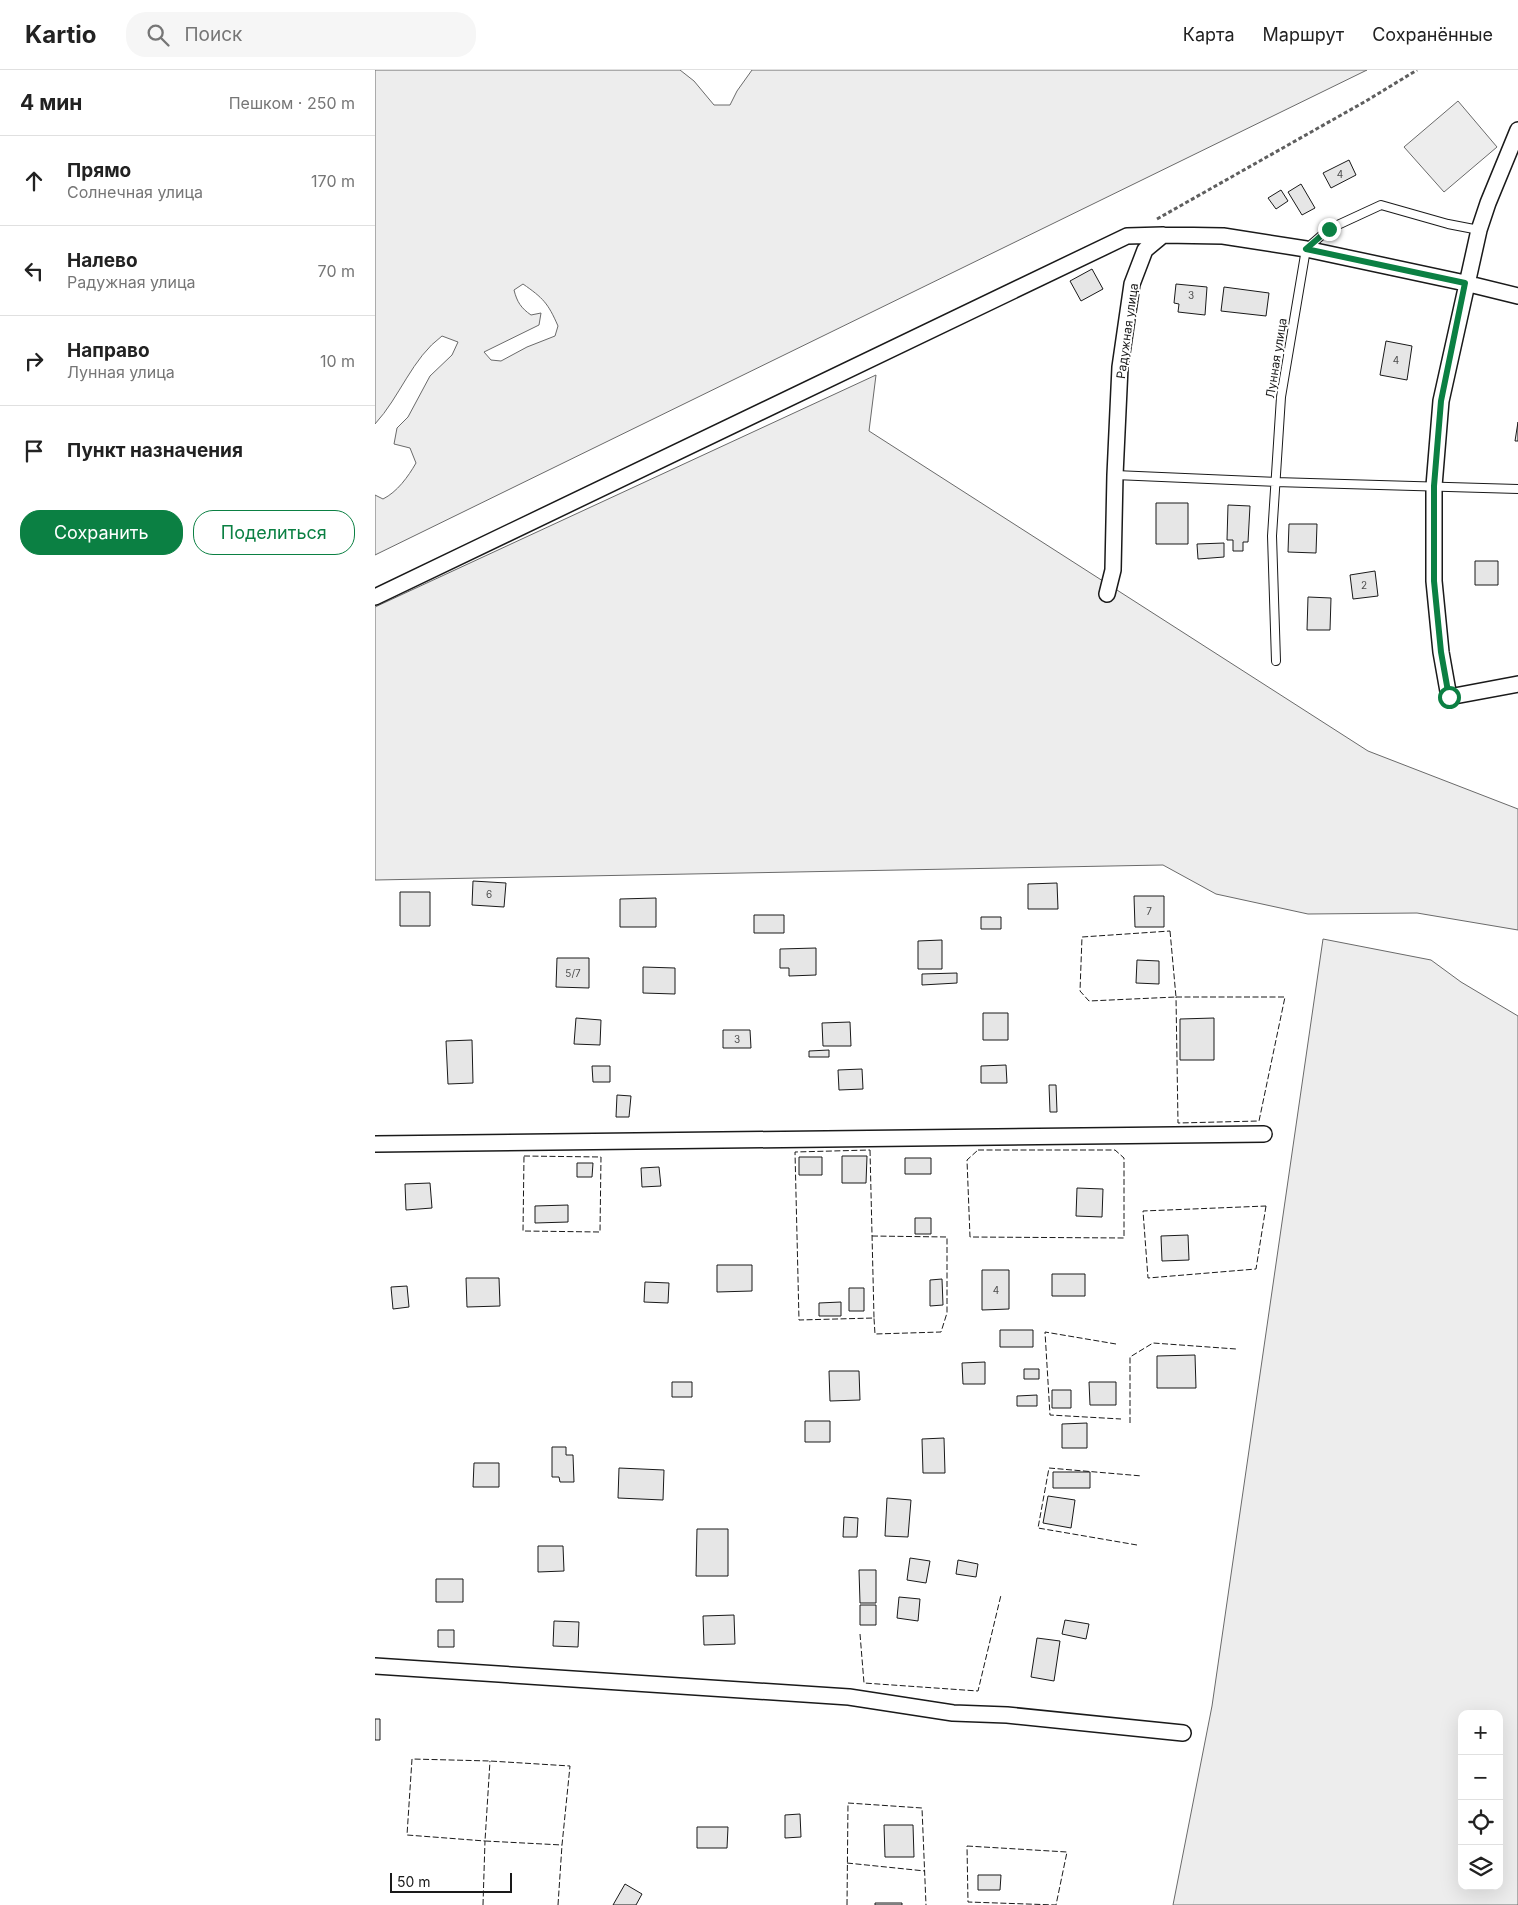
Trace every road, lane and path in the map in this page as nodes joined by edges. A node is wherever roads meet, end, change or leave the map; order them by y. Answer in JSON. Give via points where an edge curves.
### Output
{"nodes":[{"id":1,"x":1417,"y":70,"type":"edge"},
{"id":2,"x":1518,"y":130,"type":"edge"},
{"id":3,"x":1153,"y":222,"type":"dead end"},
{"id":4,"x":1479,"y":230,"type":"junction"},
{"id":5,"x":1163,"y":235,"type":"junction"},
{"id":6,"x":1306,"y":249,"type":"junction"},
{"id":7,"x":1465,"y":283,"type":"junction"},
{"id":8,"x":1518,"y":296,"type":"edge"},
{"id":9,"x":1115,"y":474,"type":"junction"},
{"id":10,"x":1275,"y":482,"type":"junction"},
{"id":11,"x":1434,"y":486,"type":"junction"},
{"id":12,"x":1518,"y":489,"type":"edge"},
{"id":13,"x":1107,"y":594,"type":"dead end"},
{"id":14,"x":375,"y":597,"type":"edge"},
{"id":15,"x":1276,"y":661,"type":"dead end"},
{"id":16,"x":1518,"y":684,"type":"edge"},
{"id":17,"x":1264,"y":1134,"type":"dead end"},
{"id":18,"x":375,"y":1144,"type":"edge"},
{"id":19,"x":375,"y":1666,"type":"edge"},
{"id":20,"x":1183,"y":1733,"type":"dead end"}],
"edges":[{"from":1,"to":3,"type":"path"},
{"from":2,"to":4,"type":"street"},
{"from":4,"to":6,"type":"lane","via":[[1381,205],[1329,229]]},
{"from":4,"to":7,"type":"street"},
{"from":5,"to":6,"type":"street","via":[[1223,236]]},
{"from":5,"to":9,"type":"street","name":"Радужная улица","via":[[1145,250],[1132,284],[1120,367]]},
{"from":5,"to":14,"type":"street","via":[[1127,236]]},
{"from":6,"to":7,"type":"street"},
{"from":6,"to":10,"type":"lane","name":"Лунная улица","via":[[1281,397]]},
{"from":7,"to":8,"type":"street"},
{"from":7,"to":11,"type":"street","via":[[1441,401]]},
{"from":9,"to":10,"type":"lane"},
{"from":9,"to":13,"type":"street","name":"Радужная улица","via":[[1113,570]]},
{"from":10,"to":11,"type":"lane"},
{"from":10,"to":15,"type":"lane","name":"Лунная улица","via":[[1272,536]]},
{"from":11,"to":12,"type":"lane"},
{"from":11,"to":16,"type":"street","via":[[1434,581],[1449,697]]},
{"from":17,"to":18,"type":"street"},
{"from":19,"to":20,"type":"street","via":[[849,1697],[953,1713],[1007,1715]]}]}
